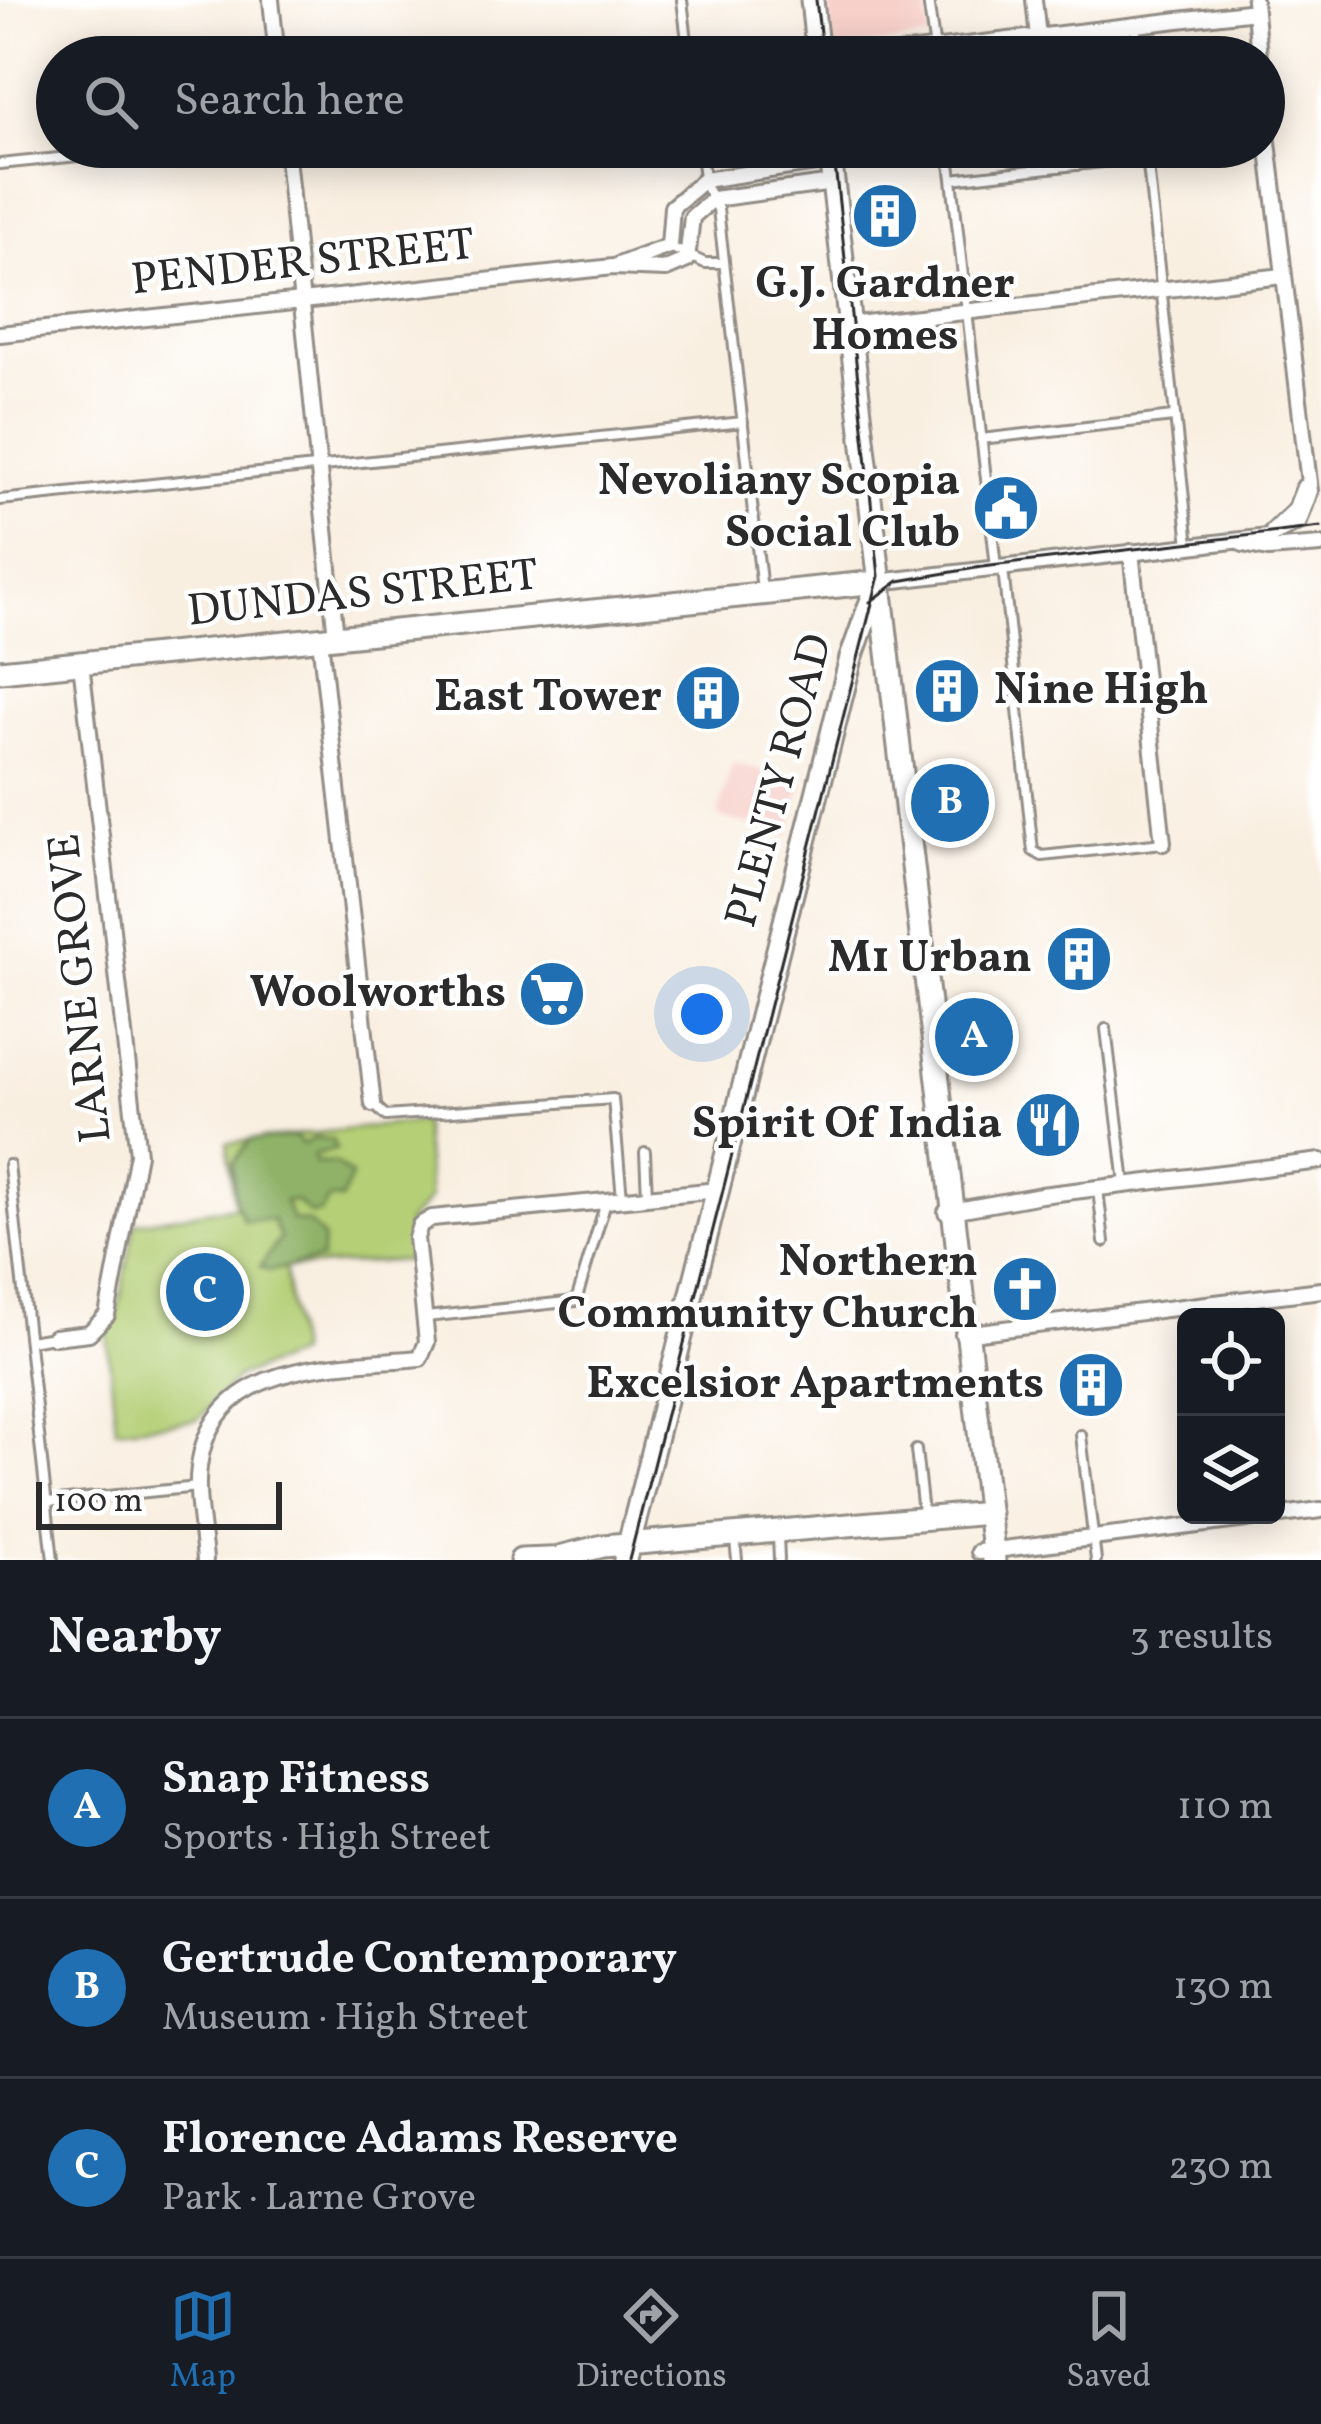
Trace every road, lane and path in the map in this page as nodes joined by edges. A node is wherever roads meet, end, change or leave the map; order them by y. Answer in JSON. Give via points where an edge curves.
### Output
{"nodes":[{"id":1,"x":271,"y":0,"type":"edge"},
{"id":2,"x":682,"y":0,"type":"edge"},
{"id":3,"x":812,"y":0,"type":"edge"},
{"id":4,"x":928,"y":0,"type":"edge"},
{"id":5,"x":1034,"y":0,"type":"edge"},
{"id":6,"x":1255,"y":6,"type":"edge"},
{"id":7,"x":1136,"y":25,"type":"junction"},
{"id":8,"x":275,"y":36,"type":"edge"},
{"id":9,"x":686,"y":36,"type":"edge"},
{"id":10,"x":816,"y":36,"type":"edge"},
{"id":11,"x":933,"y":36,"type":"edge"},
{"id":12,"x":1038,"y":36,"type":"edge"},
{"id":13,"x":1046,"y":36,"type":"edge"},
{"id":14,"x":1136,"y":36,"type":"edge"},
{"id":15,"x":1257,"y":36,"type":"edge"},
{"id":16,"x":36,"y":160,"type":"edge"},
{"id":17,"x":0,"y":164,"type":"edge"},
{"id":18,"x":288,"y":168,"type":"edge"},
{"id":19,"x":703,"y":168,"type":"edge"},
{"id":20,"x":798,"y":168,"type":"edge"},
{"id":21,"x":817,"y":168,"type":"edge"},
{"id":22,"x":830,"y":168,"type":"edge"},
{"id":23,"x":951,"y":168,"type":"edge"},
{"id":24,"x":1031,"y":168,"type":"edge"},
{"id":25,"x":1149,"y":168,"type":"edge"},
{"id":26,"x":1271,"y":168,"type":"edge"},
{"id":27,"x":952,"y":179,"type":"junction"},
{"id":28,"x":704,"y":180,"type":"junction"},
{"id":29,"x":712,"y":199,"type":"junction"},
{"id":30,"x":669,"y":247,"type":"junction"},
{"id":31,"x":690,"y":254,"type":"junction"},
{"id":32,"x":724,"y":263,"type":"junction"},
{"id":33,"x":614,"y":267,"type":"junction"},
{"id":34,"x":1283,"y":276,"type":"junction"},
{"id":35,"x":1162,"y":290,"type":"junction"},
{"id":36,"x":302,"y":301,"type":"junction"},
{"id":37,"x":966,"y":312,"type":"junction"},
{"id":38,"x":848,"y":325,"type":"junction"},
{"id":39,"x":0,"y":334,"type":"edge"},
{"id":40,"x":1173,"y":418,"type":"junction"},
{"id":41,"x":743,"y":422,"type":"junction"},
{"id":42,"x":981,"y":439,"type":"junction"},
{"id":43,"x":1307,"y":464,"type":"junction"},
{"id":44,"x":318,"y":468,"type":"junction"},
{"id":45,"x":0,"y":500,"type":"edge"},
{"id":46,"x":1241,"y":540,"type":"junction"},
{"id":47,"x":1321,"y":545,"type":"edge"},
{"id":48,"x":1190,"y":546,"type":"junction"},
{"id":49,"x":1131,"y":552,"type":"junction"},
{"id":50,"x":999,"y":568,"type":"junction"},
{"id":51,"x":878,"y":582,"type":"junction"},
{"id":52,"x":762,"y":593,"type":"junction"},
{"id":53,"x":328,"y":638,"type":"junction"},
{"id":54,"x":81,"y":663,"type":"junction"},
{"id":55,"x":0,"y":671,"type":"edge"},
{"id":56,"x":1163,"y":843,"type":"joint"},
{"id":57,"x":1106,"y":1029,"type":"dead end"},
{"id":58,"x":373,"y":1104,"type":"joint"},
{"id":59,"x":645,"y":1152,"type":"dead end"},
{"id":60,"x":1321,"y":1161,"type":"edge"},
{"id":61,"x":9,"y":1166,"type":"dead end"},
{"id":62,"x":1126,"y":1184,"type":"junction"},
{"id":63,"x":1097,"y":1187,"type":"junction"},
{"id":64,"x":718,"y":1190,"type":"junction"},
{"id":65,"x":647,"y":1196,"type":"junction"},
{"id":66,"x":614,"y":1199,"type":"junction"},
{"id":67,"x":950,"y":1212,"type":"junction"},
{"id":68,"x":1104,"y":1242,"type":"dead end"},
{"id":69,"x":1321,"y":1290,"type":"edge"},
{"id":70,"x":424,"y":1318,"type":"junction"},
{"id":71,"x":963,"y":1334,"type":"junction"},
{"id":72,"x":54,"y":1337,"type":"joint"},
{"id":73,"x":28,"y":1341,"type":"junction"},
{"id":74,"x":1081,"y":1435,"type":"dead end"},
{"id":75,"x":916,"y":1450,"type":"dead end"},
{"id":76,"x":200,"y":1486,"type":"junction"},
{"id":77,"x":47,"y":1502,"type":"junction"},
{"id":78,"x":1321,"y":1510,"type":"edge"},
{"id":79,"x":982,"y":1514,"type":"junction"},
{"id":80,"x":923,"y":1520,"type":"junction"},
{"id":81,"x":778,"y":1534,"type":"junction"},
{"id":82,"x":1093,"y":1538,"type":"junction"},
{"id":83,"x":736,"y":1549,"type":"edge"},
{"id":84,"x":626,"y":1554,"type":"edge"},
{"id":85,"x":563,"y":1556,"type":"junction"},
{"id":86,"x":987,"y":1556,"type":"edge"},
{"id":87,"x":53,"y":1560,"type":"edge"},
{"id":88,"x":205,"y":1560,"type":"edge"},
{"id":89,"x":521,"y":1560,"type":"edge"},
{"id":90,"x":593,"y":1560,"type":"edge"},
{"id":91,"x":603,"y":1560,"type":"edge"},
{"id":92,"x":779,"y":1560,"type":"edge"},
{"id":93,"x":1096,"y":1560,"type":"edge"}],
"edges":[{"from":1,"to":8,"type":"street"},
{"from":2,"to":9,"type":"lane"},
{"from":3,"to":10,"type":"main road"},
{"from":4,"to":11,"type":"lane"},
{"from":5,"to":12,"type":"street"},
{"from":6,"to":7,"type":"street"},
{"from":6,"to":15,"type":"street"},
{"from":7,"to":13,"type":"street"},
{"from":7,"to":14,"type":"lane"},
{"from":16,"to":17,"type":"lane"},
{"from":18,"to":36,"type":"street"},
{"from":19,"to":28,"type":"lane"},
{"from":20,"to":28,"type":"street"},
{"from":21,"to":29,"type":"street"},
{"from":22,"to":38,"type":"main road"},
{"from":23,"to":27,"type":"lane"},
{"from":24,"to":27,"type":"lane"},
{"from":25,"to":35,"type":"lane"},
{"from":26,"to":34,"type":"street"},
{"from":27,"to":37,"type":"lane"},
{"from":28,"to":29,"type":"lane"},
{"from":28,"to":30,"type":"street","via":[[672,207]]},
{"from":29,"to":31,"type":"street","via":[[692,217]]},
{"from":29,"to":32,"type":"lane"},
{"from":30,"to":31,"type":"lane"},
{"from":30,"to":33,"type":"street","name":"PENDER STREET"},
{"from":31,"to":32,"type":"lane"},
{"from":31,"to":33,"type":"street","name":"PENDER STREET","via":[[666,269]]},
{"from":32,"to":41,"type":"lane"},
{"from":33,"to":36,"type":"street","name":"PENDER STREET"},
{"from":34,"to":35,"type":"street"},
{"from":34,"to":43,"type":"street"},
{"from":35,"to":37,"type":"street"},
{"from":35,"to":40,"type":"lane"},
{"from":36,"to":39,"type":"street","name":"PENDER STREET"},
{"from":36,"to":44,"type":"street"},
{"from":37,"to":38,"type":"street"},
{"from":37,"to":42,"type":"lane"},
{"from":38,"to":51,"type":"main road"},
{"from":40,"to":42,"type":"lane"},
{"from":40,"to":48,"type":"lane"},
{"from":41,"to":44,"type":"lane"},
{"from":41,"to":52,"type":"lane"},
{"from":42,"to":50,"type":"lane"},
{"from":43,"to":46,"type":"street","via":[[1298,505],[1277,529]]},
{"from":43,"to":46,"type":"street","via":[[1310,498],[1296,525]]},
{"from":44,"to":45,"type":"lane"},
{"from":44,"to":53,"type":"street"},
{"from":46,"to":47,"type":"street","via":[[1260,549]]},
{"from":46,"to":48,"type":"street"},
{"from":48,"to":49,"type":"street"},
{"from":49,"to":50,"type":"street"},
{"from":49,"to":56,"type":"street"},
{"from":50,"to":51,"type":"street"},
{"from":50,"to":56,"type":"lane","via":[[1034,851]]},
{"from":51,"to":52,"type":"main road","name":"DUNDAS STREET"},
{"from":51,"to":64,"type":"main road","name":"PLENTY ROAD","via":[[851,658]]},
{"from":51,"to":67,"type":"main road"},
{"from":52,"to":53,"type":"main road","name":"DUNDAS STREET"},
{"from":53,"to":54,"type":"main road","name":"DUNDAS STREET"},
{"from":53,"to":58,"type":"street"},
{"from":54,"to":55,"type":"main road","name":"DUNDAS STREET"},
{"from":54,"to":72,"type":"street","name":"LARNE GROVE","via":[[138,1154],[107,1315],[89,1333]]},
{"from":57,"to":62,"type":"lane"},
{"from":58,"to":66,"type":"lane","via":[[386,1116],[432,1116],[613,1099]]},
{"from":59,"to":65,"type":"lane"},
{"from":60,"to":62,"type":"street"},
{"from":61,"to":73,"type":"lane"},
{"from":62,"to":63,"type":"street"},
{"from":63,"to":67,"type":"street"},
{"from":63,"to":68,"type":"lane"},
{"from":64,"to":65,"type":"street"},
{"from":64,"to":84,"type":"main road","name":"PLENTY ROAD"},
{"from":65,"to":66,"type":"street"},
{"from":66,"to":70,"type":"lane","via":[[576,1301]]},
{"from":66,"to":70,"type":"street","via":[[420,1225]]},
{"from":67,"to":71,"type":"main road"},
{"from":69,"to":71,"type":"street"},
{"from":70,"to":76,"type":"street","via":[[419,1358],[278,1373],[243,1391],[223,1408],[199,1464]]},
{"from":71,"to":79,"type":"main road"},
{"from":72,"to":73,"type":"lane"},
{"from":73,"to":77,"type":"lane"},
{"from":74,"to":82,"type":"lane"},
{"from":75,"to":80,"type":"lane"},
{"from":76,"to":77,"type":"lane"},
{"from":76,"to":88,"type":"street"},
{"from":77,"to":87,"type":"lane"},
{"from":78,"to":82,"type":"street"},
{"from":79,"to":80,"type":"main road"},
{"from":79,"to":86,"type":"main road"},
{"from":80,"to":81,"type":"main road"},
{"from":81,"to":83,"type":"main road"},
{"from":81,"to":92,"type":"lane"},
{"from":82,"to":86,"type":"street"},
{"from":82,"to":93,"type":"lane"},
{"from":83,"to":84,"type":"main road"},
{"from":84,"to":85,"type":"main road","via":[[604,1546]]},
{"from":84,"to":91,"type":"main road"},
{"from":85,"to":89,"type":"main road"},
{"from":85,"to":90,"type":"main road"}]}
